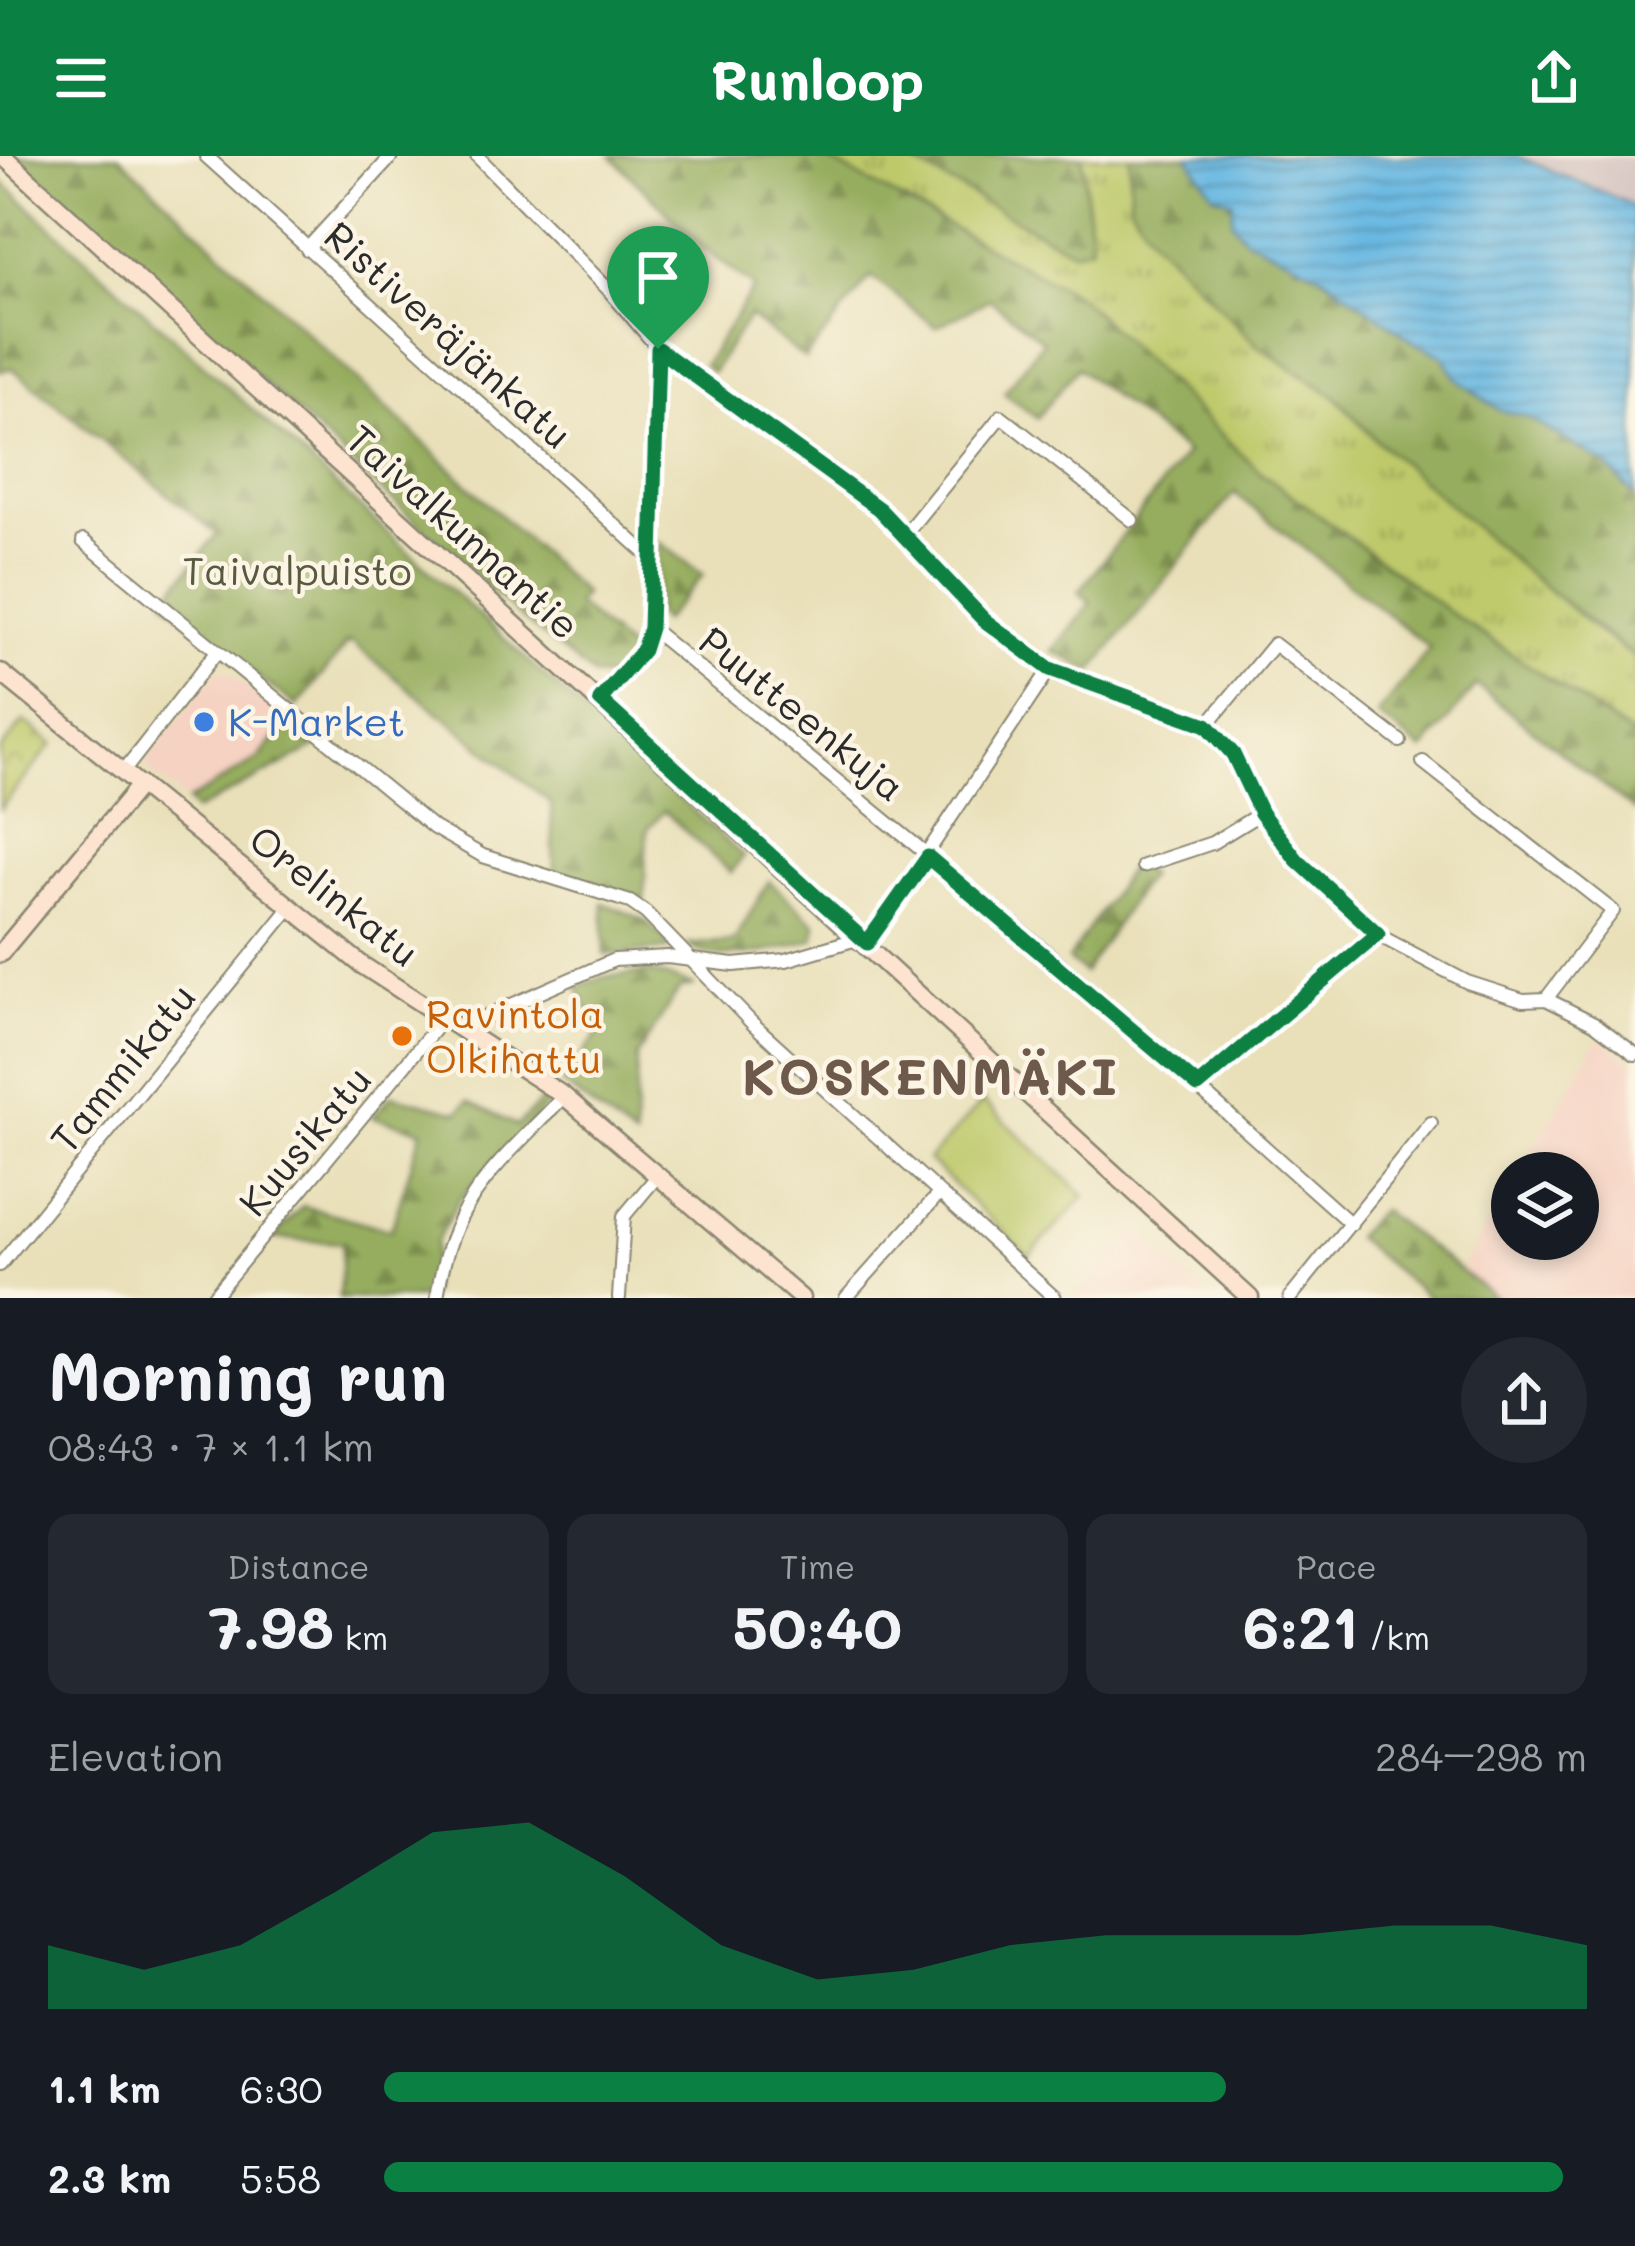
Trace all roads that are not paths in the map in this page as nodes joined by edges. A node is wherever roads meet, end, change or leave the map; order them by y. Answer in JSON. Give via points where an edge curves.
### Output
{"nodes":[{"id":1,"x":3,"y":156,"type":"edge"},
{"id":2,"x":206,"y":156,"type":"edge"},
{"id":3,"x":392,"y":156,"type":"edge"},
{"id":4,"x":477,"y":156,"type":"edge"},
{"id":5,"x":307,"y":249,"type":"junction"},
{"id":6,"x":658,"y":349,"type":"junction"},
{"id":7,"x":1132,"y":520,"type":"dead end"},
{"id":8,"x":905,"y":534,"type":"junction"},
{"id":9,"x":83,"y":541,"type":"dead end"},
{"id":10,"x":650,"y":557,"type":"junction"},
{"id":11,"x":650,"y":628,"type":"junction"},
{"id":12,"x":215,"y":653,"type":"junction"},
{"id":13,"x":1050,"y":669,"type":"junction"},
{"id":14,"x":0,"y":672,"type":"edge"},
{"id":15,"x":600,"y":700,"type":"junction"},
{"id":16,"x":1207,"y":725,"type":"junction"},
{"id":17,"x":1400,"y":741,"type":"dead end"},
{"id":18,"x":1423,"y":761,"type":"dead end"},
{"id":19,"x":123,"y":772,"type":"junction"},
{"id":20,"x":140,"y":785,"type":"junction"},
{"id":21,"x":1261,"y":813,"type":"junction"},
{"id":22,"x":928,"y":857,"type":"junction"},
{"id":23,"x":1143,"y":866,"type":"dead end"},
{"id":24,"x":291,"y":908,"type":"junction"},
{"id":25,"x":1378,"y":934,"type":"junction"},
{"id":26,"x":864,"y":940,"type":"junction"},
{"id":27,"x":0,"y":954,"type":"edge"},
{"id":28,"x":689,"y":960,"type":"junction"},
{"id":29,"x":1546,"y":999,"type":"junction"},
{"id":30,"x":450,"y":1024,"type":"junction"},
{"id":31,"x":1635,"y":1054,"type":"edge"},
{"id":32,"x":1198,"y":1086,"type":"junction"},
{"id":33,"x":564,"y":1096,"type":"junction"},
{"id":34,"x":1431,"y":1123,"type":"dead end"},
{"id":35,"x":659,"y":1174,"type":"junction"},
{"id":36,"x":938,"y":1195,"type":"junction"},
{"id":37,"x":1351,"y":1224,"type":"junction"},
{"id":38,"x":0,"y":1264,"type":"edge"},
{"id":39,"x":212,"y":1298,"type":"edge"},
{"id":40,"x":437,"y":1298,"type":"edge"},
{"id":41,"x":619,"y":1298,"type":"edge"},
{"id":42,"x":801,"y":1298,"type":"edge"},
{"id":43,"x":846,"y":1298,"type":"edge"},
{"id":44,"x":1055,"y":1298,"type":"edge"},
{"id":45,"x":1250,"y":1298,"type":"edge"},
{"id":46,"x":1290,"y":1298,"type":"edge"}],
"edges":[{"from":1,"to":15,"type":"main road","name":"Taivalkunnantie"},
{"from":2,"to":5,"type":"street","name":"Ristiveräjänkatu"},
{"from":3,"to":5,"type":"street"},
{"from":4,"to":6,"type":"street"},
{"from":5,"to":10,"type":"street","name":"Ristiveräjänkatu"},
{"from":6,"to":8,"type":"street"},
{"from":6,"to":10,"type":"street"},
{"from":7,"to":8,"type":"street","via":[[1001,416]]},
{"from":8,"to":13,"type":"street","via":[[984,620]]},
{"from":9,"to":12,"type":"street"},
{"from":10,"to":11,"type":"street"},
{"from":11,"to":15,"type":"street","via":[[643,650]]},
{"from":11,"to":22,"type":"street","name":"Puutteenkuja"},
{"from":12,"to":19,"type":"street"},
{"from":12,"to":28,"type":"street","via":[[434,828],[483,856],[631,902]]},
{"from":13,"to":16,"type":"street"},
{"from":13,"to":22,"type":"street"},
{"from":14,"to":19,"type":"main road","name":"Orelinkatu"},
{"from":15,"to":26,"type":"main road","name":"Taivalkunnantie"},
{"from":16,"to":17,"type":"street","via":[[1274,644]]},
{"from":16,"to":21,"type":"street","via":[[1233,754]]},
{"from":18,"to":29,"type":"street","via":[[1612,911]]},
{"from":19,"to":20,"type":"main road","name":"Orelinkatu"},
{"from":20,"to":24,"type":"main road","name":"Orelinkatu"},
{"from":20,"to":27,"type":"main road"},
{"from":21,"to":23,"type":"street","via":[[1212,843]]},
{"from":21,"to":25,"type":"street","via":[[1304,868]]},
{"from":22,"to":26,"type":"street"},
{"from":22,"to":32,"type":"street","name":"Puutteenkuja"},
{"from":24,"to":30,"type":"main road","name":"Orelinkatu"},
{"from":24,"to":38,"type":"street","name":"Tammikatu"},
{"from":25,"to":29,"type":"street","via":[[1467,982]]},
{"from":25,"to":32,"type":"street"},
{"from":26,"to":28,"type":"street","via":[[786,960]]},
{"from":26,"to":45,"type":"main road","name":"Taivalkunnantie"},
{"from":28,"to":30,"type":"street","via":[[614,960]]},
{"from":28,"to":36,"type":"street"},
{"from":29,"to":31,"type":"street"},
{"from":30,"to":33,"type":"main road","name":"Orelinkatu"},
{"from":30,"to":39,"type":"street","name":"Kuusikatu"},
{"from":32,"to":37,"type":"street","name":"Puutteenkuja"},
{"from":33,"to":35,"type":"main road","name":"Orelinkatu"},
{"from":33,"to":40,"type":"street","via":[[465,1202],[444,1245]]},
{"from":34,"to":37,"type":"street"},
{"from":35,"to":41,"type":"street","via":[[624,1216]]},
{"from":35,"to":42,"type":"main road","name":"Orelinkatu"},
{"from":36,"to":43,"type":"street"},
{"from":36,"to":44,"type":"street"},
{"from":37,"to":46,"type":"street"}]}
